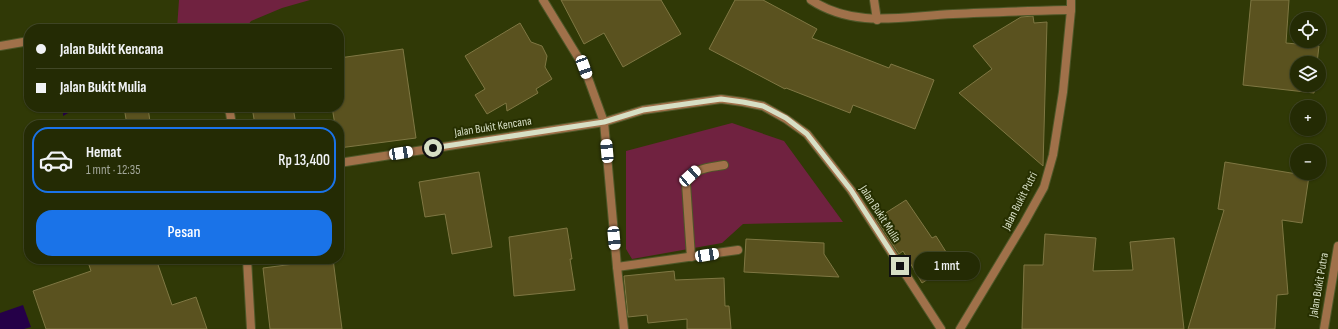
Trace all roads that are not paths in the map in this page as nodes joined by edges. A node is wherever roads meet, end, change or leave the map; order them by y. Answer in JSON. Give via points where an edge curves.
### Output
{"nodes":[{"id":1,"x":543,"y":0,"type":"edge"},
{"id":2,"x":810,"y":0,"type":"edge"},
{"id":3,"x":874,"y":0,"type":"edge"},
{"id":4,"x":1071,"y":0,"type":"edge"},
{"id":5,"x":1071,"y":10,"type":"junction"},
{"id":6,"x":877,"y":20,"type":"junction"},
{"id":7,"x":24,"y":42,"type":"edge"},
{"id":8,"x":0,"y":46,"type":"edge"},
{"id":9,"x":604,"y":122,"type":"junction"},
{"id":10,"x":344,"y":162,"type":"edge"},
{"id":11,"x":724,"y":165,"type":"dead end"},
{"id":12,"x":1338,"y":246,"type":"edge"},
{"id":13,"x":738,"y":250,"type":"dead end"},
{"id":14,"x":691,"y":257,"type":"junction"},
{"id":15,"x":248,"y":264,"type":"edge"},
{"id":16,"x":617,"y":267,"type":"junction"},
{"id":17,"x":251,"y":329,"type":"edge"},
{"id":18,"x":624,"y":329,"type":"edge"},
{"id":19,"x":941,"y":329,"type":"edge"},
{"id":20,"x":960,"y":329,"type":"edge"},
{"id":21,"x":1324,"y":329,"type":"edge"}],
"edges":[{"from":1,"to":9,"type":"street","via":[[584,67]]},
{"from":2,"to":6,"type":"street","via":[[850,17]]},
{"from":3,"to":6,"type":"street"},
{"from":4,"to":5,"type":"street","name":"Jalan Bukit Putri"},
{"from":5,"to":6,"type":"street","via":[[951,14]]},
{"from":5,"to":20,"type":"street","name":"Jalan Bukit Putri","via":[[1063,92],[1053,155],[1044,187]]},
{"from":7,"to":8,"type":"street"},
{"from":9,"to":10,"type":"street","name":"Jalan Bukit Kencana"},
{"from":9,"to":16,"type":"street"},
{"from":9,"to":19,"type":"street","name":"Jalan Bukit Mulia","via":[[643,110],[721,99],[763,106],[786,118],[807,134],[851,190]]},
{"from":11,"to":14,"type":"street","via":[[697,170],[686,183]]},
{"from":12,"to":21,"type":"street","name":"Jalan Bukit Putra"},
{"from":13,"to":14,"type":"street"},
{"from":14,"to":16,"type":"street"},
{"from":15,"to":17,"type":"street"},
{"from":16,"to":18,"type":"street"}]}
